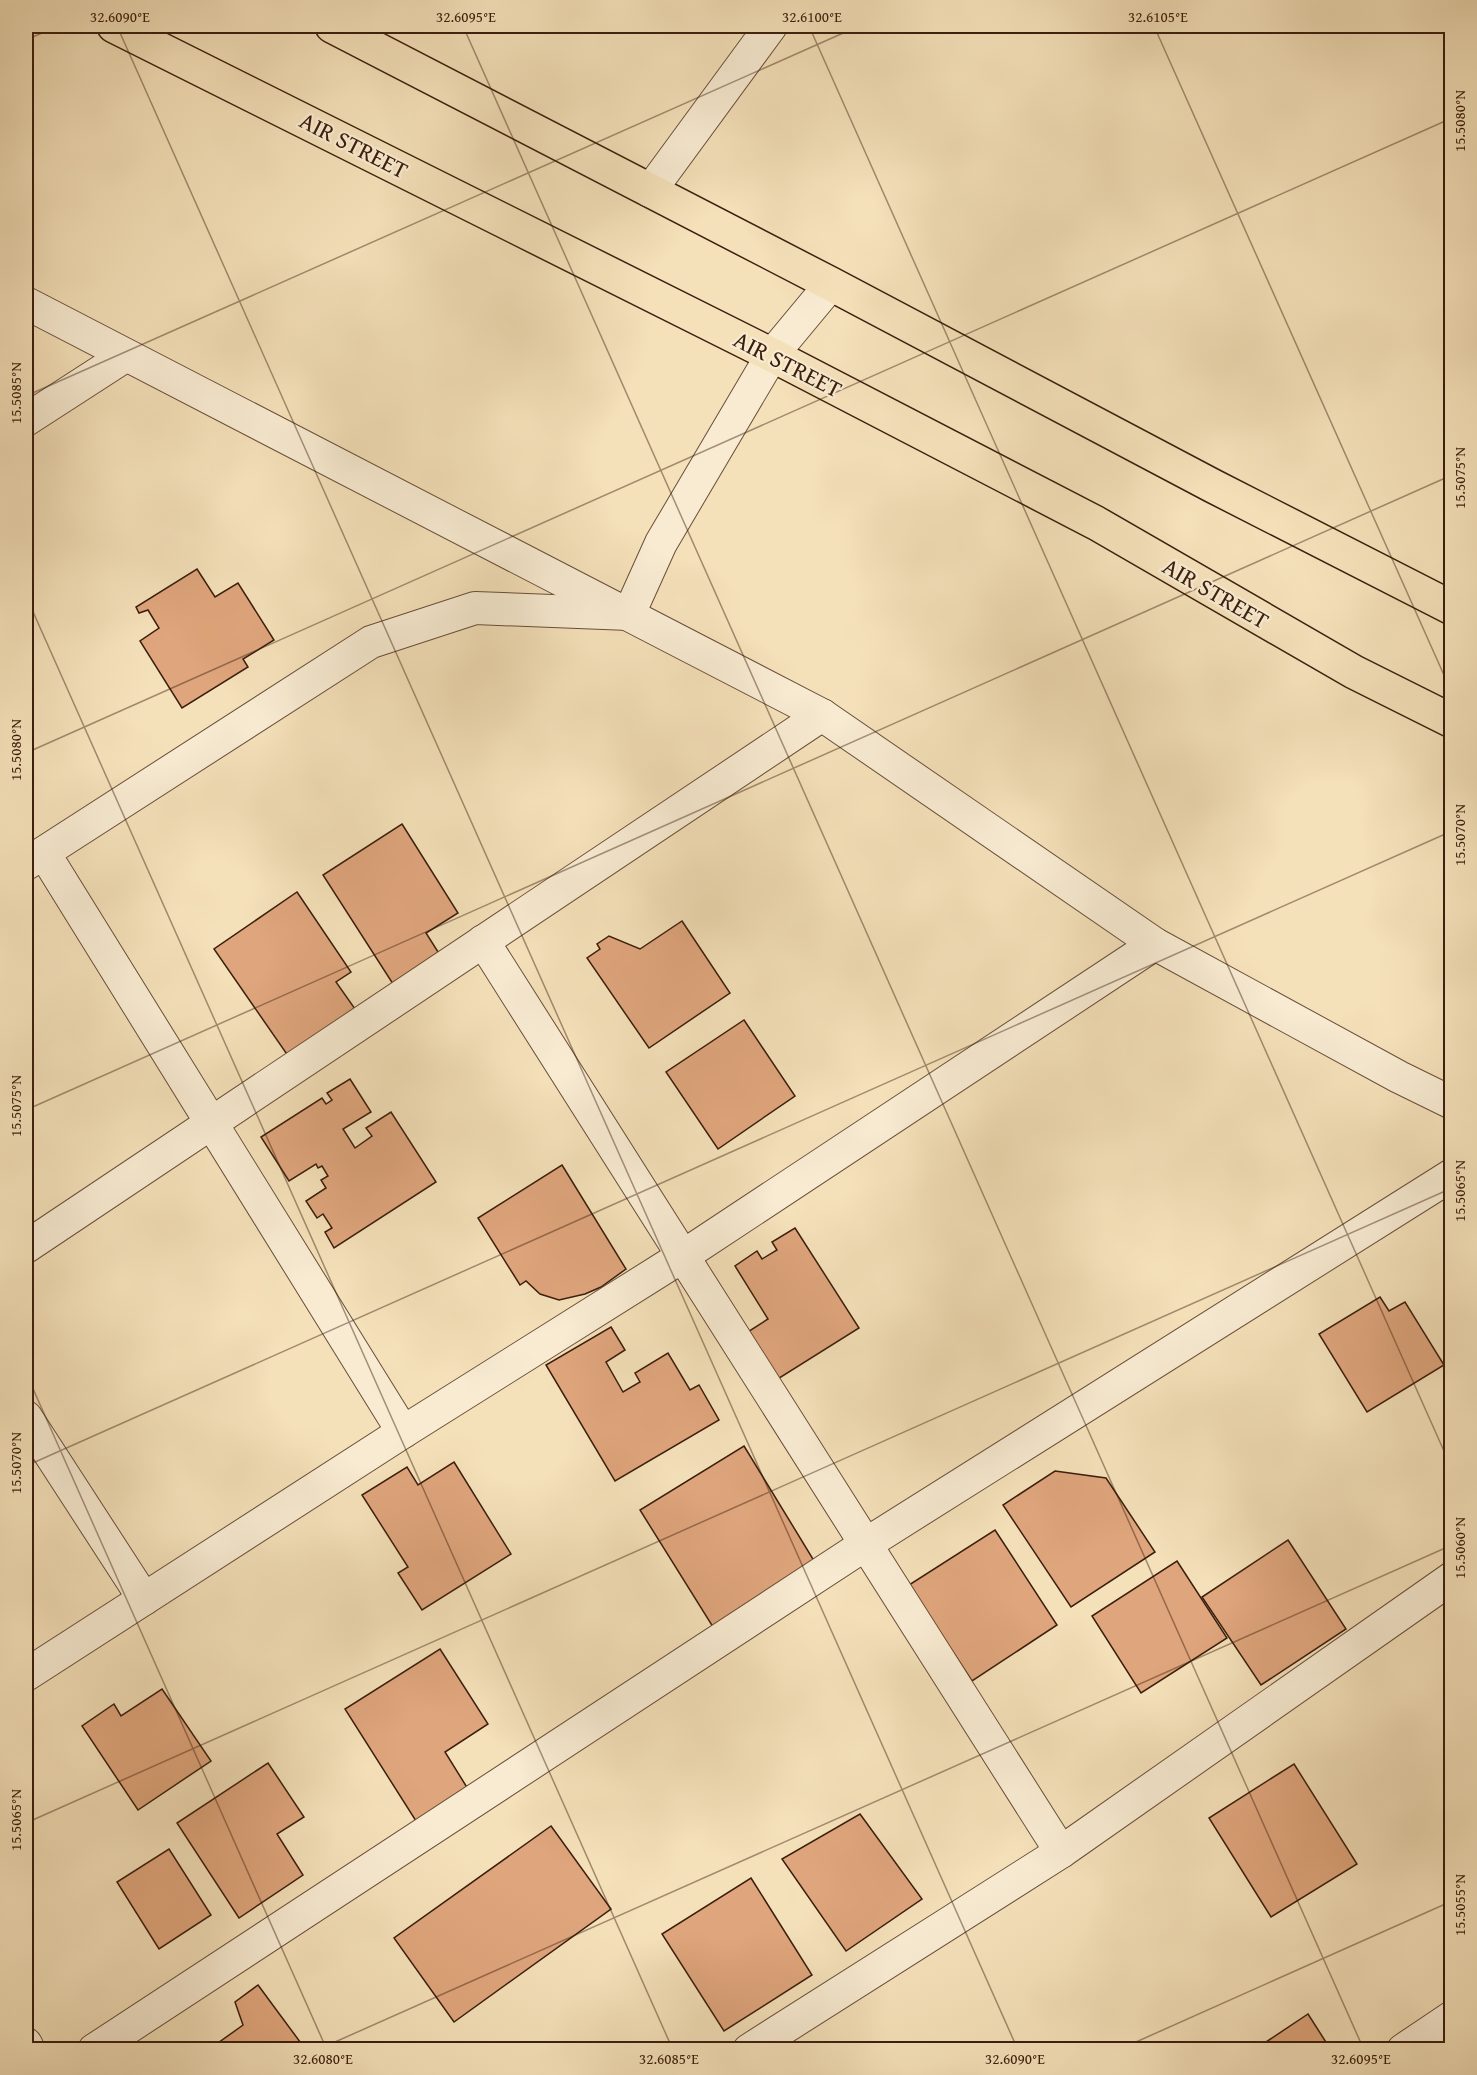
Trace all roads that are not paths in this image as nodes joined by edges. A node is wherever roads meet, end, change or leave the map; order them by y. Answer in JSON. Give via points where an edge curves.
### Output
{"nodes":[{"id":1,"x":114,"y":26,"type":"edge"},
{"id":2,"x":332,"y":26,"type":"edge"},
{"id":3,"x":771,"y":26,"type":"edge"},
{"id":4,"x":650,"y":191,"type":"junction"},
{"id":5,"x":831,"y":284,"type":"junction"},
{"id":6,"x":26,"y":303,"type":"edge"},
{"id":7,"x":772,"y":355,"type":"junction"},
{"id":8,"x":125,"y":356,"type":"junction"},
{"id":9,"x":26,"y":420,"type":"edge"},
{"id":10,"x":1452,"y":608,"type":"edge"},
{"id":11,"x":629,"y":614,"type":"junction"},
{"id":12,"x":822,"y":715,"type":"junction"},
{"id":13,"x":1452,"y":721,"type":"edge"},
{"id":14,"x":34,"y":859,"type":"edge"},
{"id":15,"x":483,"y":941,"type":"junction"},
{"id":16,"x":1155,"y":944,"type":"junction"},
{"id":17,"x":1452,"y":1103,"type":"edge"},
{"id":18,"x":211,"y":1123,"type":"junction"},
{"id":19,"x":1452,"y":1175,"type":"edge"},
{"id":20,"x":26,"y":1247,"type":"edge"},
{"id":21,"x":683,"y":1256,"type":"junction"},
{"id":22,"x":26,"y":1417,"type":"edge"},
{"id":23,"x":403,"y":1432,"type":"junction"},
{"id":24,"x":866,"y":1544,"type":"junction"},
{"id":25,"x":1452,"y":1578,"type":"edge"},
{"id":26,"x":144,"y":1599,"type":"junction"},
{"id":27,"x":26,"y":1675,"type":"edge"},
{"id":28,"x":1061,"y":1852,"type":"junction"},
{"id":29,"x":1452,"y":2017,"type":"edge"},
{"id":30,"x":26,"y":2044,"type":"edge"},
{"id":31,"x":29,"y":2049,"type":"edge"},
{"id":32,"x":94,"y":2049,"type":"edge"},
{"id":33,"x":749,"y":2049,"type":"edge"},
{"id":34,"x":1403,"y":2049,"type":"edge"}],
"edges":[{"from":1,"to":7,"type":"main road","name":"AIR STREET"},
{"from":2,"to":4,"type":"main road"},
{"from":3,"to":4,"type":"street"},
{"from":4,"to":5,"type":"main road"},
{"from":5,"to":7,"type":"street"},
{"from":5,"to":10,"type":"main road"},
{"from":6,"to":8,"type":"street"},
{"from":7,"to":11,"type":"street","via":[[661,543]]},
{"from":7,"to":13,"type":"main road","name":"AIR STREET","via":[[1096,523],[1354,672]]},
{"from":8,"to":9,"type":"street"},
{"from":8,"to":11,"type":"street"},
{"from":11,"to":12,"type":"street"},
{"from":11,"to":14,"type":"street","via":[[475,608],[371,642]]},
{"from":12,"to":15,"type":"street"},
{"from":12,"to":16,"type":"street"},
{"from":14,"to":18,"type":"street"},
{"from":15,"to":18,"type":"street"},
{"from":15,"to":21,"type":"street"},
{"from":16,"to":17,"type":"street"},
{"from":16,"to":21,"type":"street"},
{"from":18,"to":20,"type":"street"},
{"from":18,"to":23,"type":"street"},
{"from":19,"to":24,"type":"street"},
{"from":21,"to":23,"type":"street"},
{"from":21,"to":24,"type":"street"},
{"from":22,"to":26,"type":"street"},
{"from":23,"to":26,"type":"street"},
{"from":24,"to":28,"type":"street"},
{"from":24,"to":32,"type":"street"},
{"from":25,"to":28,"type":"street"},
{"from":26,"to":27,"type":"street"},
{"from":28,"to":33,"type":"street"},
{"from":29,"to":34,"type":"street"},
{"from":30,"to":31,"type":"street"}]}
